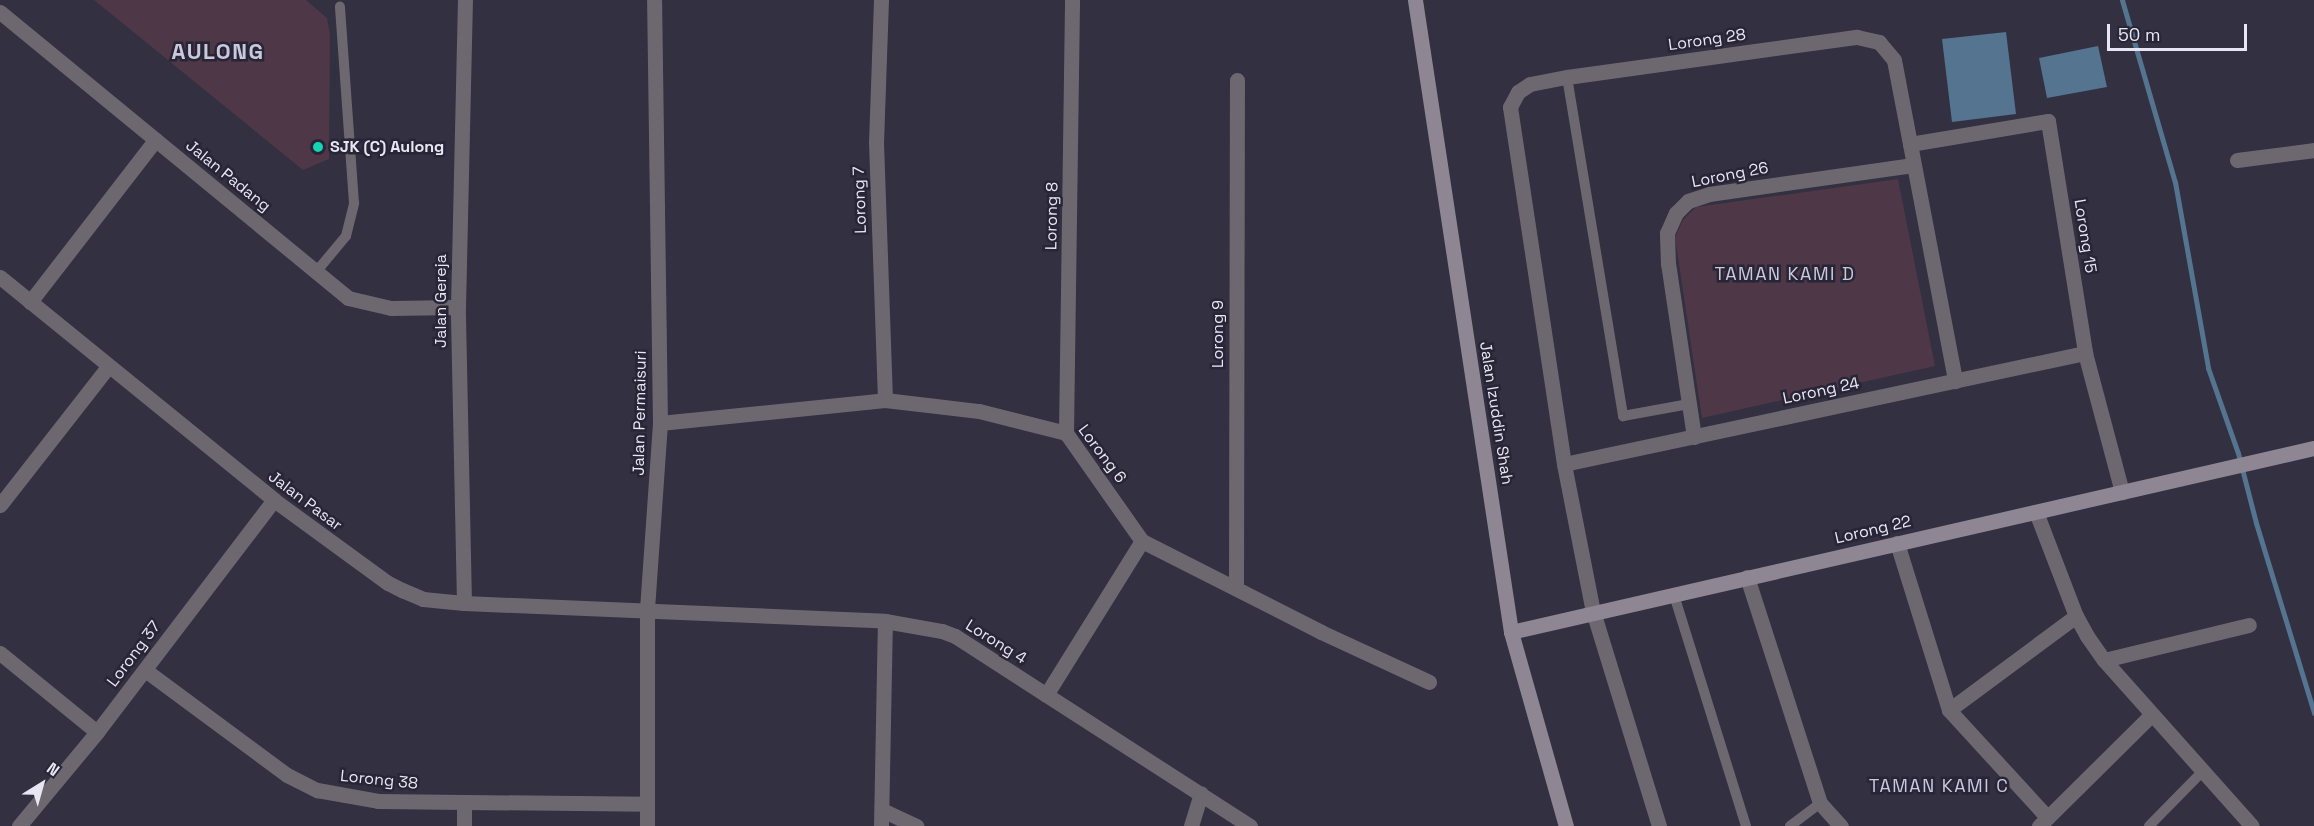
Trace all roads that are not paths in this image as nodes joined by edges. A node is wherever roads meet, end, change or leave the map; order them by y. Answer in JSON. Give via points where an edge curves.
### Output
{"nodes":[{"id":1,"x":465,"y":0,"type":"edge"},
{"id":2,"x":654,"y":0,"type":"edge"},
{"id":3,"x":881,"y":0,"type":"edge"},
{"id":4,"x":1072,"y":0,"type":"edge"},
{"id":5,"x":1415,"y":0,"type":"edge"},
{"id":6,"x":340,"y":6,"type":"dead end"},
{"id":7,"x":0,"y":12,"type":"edge"},
{"id":8,"x":1567,"y":77,"type":"junction"},
{"id":9,"x":1237,"y":81,"type":"dead end"},
{"id":10,"x":156,"y":140,"type":"junction"},
{"id":11,"x":1910,"y":144,"type":"junction"},
{"id":12,"x":2314,"y":150,"type":"edge"},
{"id":13,"x":2237,"y":160,"type":"dead end"},
{"id":14,"x":1913,"y":165,"type":"junction"},
{"id":15,"x":316,"y":272,"type":"junction"},
{"id":16,"x":0,"y":278,"type":"edge"},
{"id":17,"x":30,"y":302,"type":"junction"},
{"id":18,"x":458,"y":307,"type":"junction"},
{"id":19,"x":2085,"y":353,"type":"junction"},
{"id":20,"x":108,"y":367,"type":"junction"},
{"id":21,"x":1955,"y":381,"type":"junction"},
{"id":22,"x":885,"y":400,"type":"junction"},
{"id":23,"x":1689,"y":404,"type":"junction"},
{"id":24,"x":660,"y":423,"type":"junction"},
{"id":25,"x":1066,"y":433,"type":"junction"},
{"id":26,"x":1694,"y":437,"type":"junction"},
{"id":27,"x":2314,"y":448,"type":"edge"},
{"id":28,"x":1564,"y":465,"type":"junction"},
{"id":29,"x":2122,"y":492,"type":"junction"},
{"id":30,"x":274,"y":500,"type":"junction"},
{"id":31,"x":0,"y":505,"type":"edge"},
{"id":32,"x":2036,"y":512,"type":"junction"},
{"id":33,"x":1142,"y":541,"type":"junction"},
{"id":34,"x":1897,"y":543,"type":"junction"},
{"id":35,"x":1748,"y":578,"type":"junction"},
{"id":36,"x":1236,"y":587,"type":"junction"},
{"id":37,"x":1674,"y":595,"type":"junction"},
{"id":38,"x":464,"y":603,"type":"junction"},
{"id":39,"x":646,"y":609,"type":"junction"},
{"id":40,"x":1593,"y":612,"type":"junction"},
{"id":41,"x":2076,"y":616,"type":"junction"},
{"id":42,"x":885,"y":621,"type":"junction"},
{"id":43,"x":2249,"y":625,"type":"dead end"},
{"id":44,"x":1511,"y":632,"type":"junction"},
{"id":45,"x":0,"y":653,"type":"edge"},
{"id":46,"x":2104,"y":660,"type":"junction"},
{"id":47,"x":145,"y":670,"type":"junction"},
{"id":48,"x":1429,"y":682,"type":"dead end"},
{"id":49,"x":1046,"y":695,"type":"junction"},
{"id":50,"x":1949,"y":710,"type":"junction"},
{"id":51,"x":2151,"y":714,"type":"junction"},
{"id":52,"x":97,"y":732,"type":"junction"},
{"id":53,"x":2203,"y":771,"type":"junction"},
{"id":54,"x":1201,"y":794,"type":"junction"},
{"id":55,"x":1820,"y":803,"type":"junction"},
{"id":56,"x":464,"y":804,"type":"junction"},
{"id":57,"x":647,"y":804,"type":"junction"},
{"id":58,"x":882,"y":810,"type":"junction"},
{"id":59,"x":2043,"y":822,"type":"edge"},
{"id":60,"x":2250,"y":825,"type":"edge"},
{"id":61,"x":19,"y":826,"type":"edge"},
{"id":62,"x":464,"y":826,"type":"edge"},
{"id":63,"x":647,"y":826,"type":"edge"},
{"id":64,"x":881,"y":826,"type":"edge"},
{"id":65,"x":917,"y":826,"type":"edge"},
{"id":66,"x":1191,"y":826,"type":"edge"},
{"id":67,"x":1250,"y":826,"type":"edge"},
{"id":68,"x":1566,"y":826,"type":"edge"},
{"id":69,"x":1659,"y":826,"type":"edge"},
{"id":70,"x":1746,"y":826,"type":"edge"},
{"id":71,"x":1790,"y":826,"type":"edge"},
{"id":72,"x":1841,"y":826,"type":"edge"},
{"id":73,"x":2149,"y":826,"type":"edge"}],
"edges":[{"from":1,"to":18,"type":"street","name":"Jalan Gereja"},
{"from":2,"to":24,"type":"street","name":"Jalan Permaisuri"},
{"from":3,"to":22,"type":"street","name":"Lorong 7","via":[[876,142]]},
{"from":4,"to":25,"type":"street","name":"Lorong 8"},
{"from":5,"to":44,"type":"street","name":"Jalan Izuddin Shah"},
{"from":6,"to":15,"type":"lane","via":[[354,202],[346,236]]},
{"from":7,"to":10,"type":"street","name":"Jalan Padang"},
{"from":8,"to":11,"type":"street","name":"Lorong 28","via":[[1857,37],[1879,42],[1894,60]]},
{"from":8,"to":23,"type":"lane","via":[[1623,416]]},
{"from":8,"to":28,"type":"street","name":"Lorong 28","via":[[1530,84],[1518,92],[1510,107]]},
{"from":9,"to":36,"type":"street","name":"Lorong 9"},
{"from":10,"to":15,"type":"street","name":"Jalan Padang"},
{"from":10,"to":17,"type":"street"},
{"from":11,"to":14,"type":"street"},
{"from":11,"to":19,"type":"street","name":"Lorong 15","via":[[2048,121]]},
{"from":12,"to":13,"type":"street"},
{"from":14,"to":21,"type":"street"},
{"from":14,"to":23,"type":"street","name":"Lorong 26","via":[[1708,194],[1688,201],[1676,213],[1667,233],[1668,264]]},
{"from":15,"to":18,"type":"street","name":"Jalan Padang","via":[[348,298],[391,308]]},
{"from":16,"to":17,"type":"street","name":"Jalan Pasar"},
{"from":17,"to":20,"type":"street","name":"Jalan Pasar"},
{"from":18,"to":38,"type":"street","name":"Jalan Gereja"},
{"from":19,"to":21,"type":"street","name":"Lorong 24"},
{"from":19,"to":29,"type":"street","name":"Lorong 15"},
{"from":20,"to":30,"type":"street","name":"Jalan Pasar"},
{"from":20,"to":31,"type":"street"},
{"from":21,"to":26,"type":"street","name":"Lorong 24"},
{"from":22,"to":24,"type":"street","name":"Lorong 6"},
{"from":22,"to":25,"type":"street","name":"Lorong 6","via":[[979,411]]},
{"from":23,"to":26,"type":"street","name":"Lorong 26"},
{"from":24,"to":39,"type":"street","name":"Jalan Permaisuri"},
{"from":25,"to":33,"type":"street","name":"Lorong 6"},
{"from":26,"to":28,"type":"street","name":"Lorong 24"},
{"from":27,"to":29,"type":"street","name":"Lorong 22"},
{"from":28,"to":40,"type":"street"},
{"from":29,"to":32,"type":"street","name":"Lorong 22"},
{"from":30,"to":38,"type":"street","name":"Jalan Pasar","via":[[388,583],[423,599]]},
{"from":30,"to":47,"type":"street","name":"Lorong 37"},
{"from":32,"to":34,"type":"street","name":"Lorong 22"},
{"from":32,"to":41,"type":"street"},
{"from":33,"to":36,"type":"street","name":"Lorong 6"},
{"from":33,"to":49,"type":"street"},
{"from":34,"to":35,"type":"street","name":"Lorong 22"},
{"from":34,"to":50,"type":"street"},
{"from":35,"to":37,"type":"street","name":"Lorong 22"},
{"from":35,"to":55,"type":"street"},
{"from":36,"to":48,"type":"street","name":"Lorong 6"},
{"from":37,"to":40,"type":"street","name":"Lorong 22"},
{"from":37,"to":70,"type":"lane"},
{"from":38,"to":39,"type":"street","name":"Jalan Pasar"},
{"from":39,"to":42,"type":"street","name":"Lorong 4"},
{"from":39,"to":57,"type":"street","name":"Jalan Permaisuri"},
{"from":40,"to":44,"type":"street","name":"Lorong 22"},
{"from":40,"to":69,"type":"street"},
{"from":41,"to":46,"type":"street"},
{"from":41,"to":50,"type":"street"},
{"from":42,"to":49,"type":"street","name":"Lorong 4","via":[[920,625],[955,636]]},
{"from":42,"to":58,"type":"street"},
{"from":43,"to":46,"type":"street"},
{"from":44,"to":68,"type":"street","name":"Jalan Izuddin Shah"},
{"from":45,"to":52,"type":"street"},
{"from":46,"to":51,"type":"street"},
{"from":47,"to":52,"type":"street","name":"Lorong 37"},
{"from":47,"to":56,"type":"street","name":"Lorong 38","via":[[301,784],[378,801]]},
{"from":49,"to":54,"type":"street","name":"Lorong 4"},
{"from":50,"to":59,"type":"street"},
{"from":51,"to":53,"type":"street"},
{"from":51,"to":59,"type":"street"},
{"from":52,"to":61,"type":"street","name":"Lorong 37"},
{"from":53,"to":60,"type":"street"},
{"from":53,"to":73,"type":"lane"},
{"from":54,"to":66,"type":"street"},
{"from":54,"to":67,"type":"street","name":"Lorong 4"},
{"from":55,"to":71,"type":"lane"},
{"from":55,"to":72,"type":"street"},
{"from":56,"to":57,"type":"street","name":"Lorong 38"},
{"from":56,"to":62,"type":"street"},
{"from":57,"to":63,"type":"street","name":"Jalan Permaisuri"},
{"from":58,"to":64,"type":"street"},
{"from":58,"to":65,"type":"street"}]}
